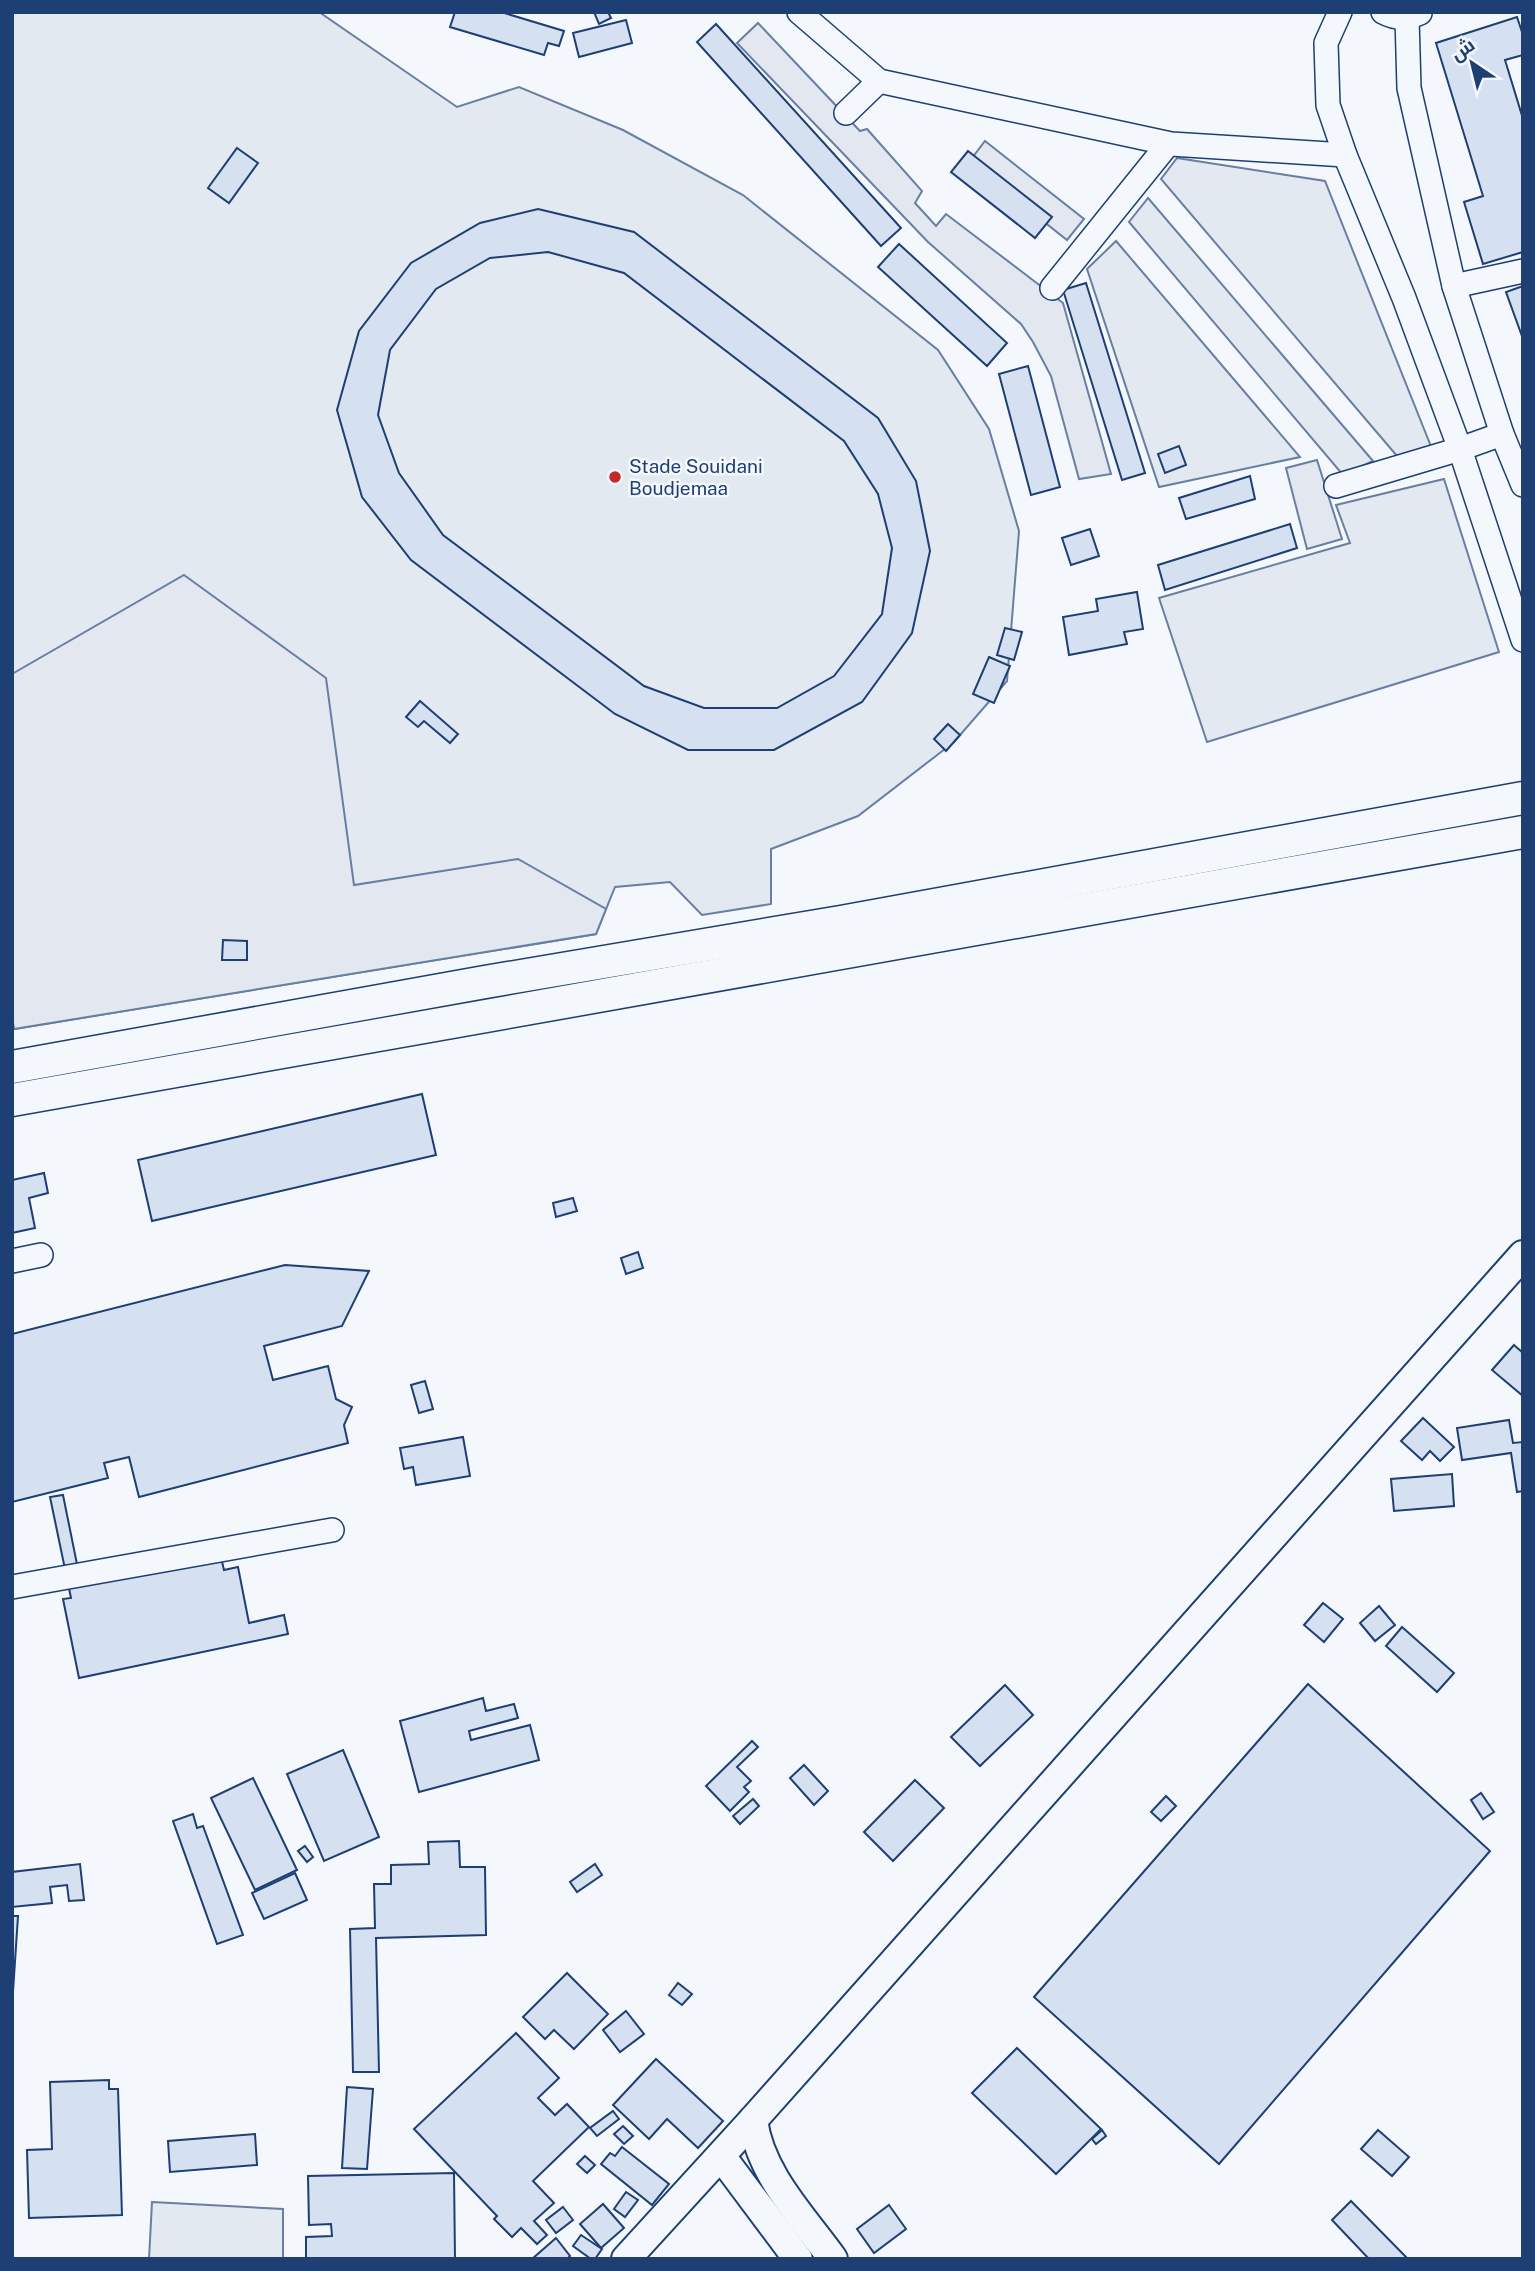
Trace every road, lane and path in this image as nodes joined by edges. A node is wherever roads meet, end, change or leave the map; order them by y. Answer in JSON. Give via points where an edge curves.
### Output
{"nodes":[{"id":1,"x":799,"y":12,"type":"edge"},
{"id":2,"x":1340,"y":12,"type":"edge"},
{"id":3,"x":1383,"y":12,"type":"edge"},
{"id":4,"x":1414,"y":15,"type":"edge"},
{"id":5,"x":879,"y":81,"type":"junction"},
{"id":6,"x":846,"y":113,"type":"dead end"},
{"id":7,"x":1168,"y":144,"type":"junction"},
{"id":8,"x":1345,"y":155,"type":"junction"},
{"id":9,"x":1523,"y":271,"type":"edge"},
{"id":10,"x":1454,"y":285,"type":"junction"},
{"id":11,"x":1052,"y":288,"type":"dead end"},
{"id":12,"x":1502,"y":434,"type":"junction"},
{"id":13,"x":1460,"y":449,"type":"junction"},
{"id":14,"x":1523,"y":485,"type":"edge"},
{"id":15,"x":1336,"y":486,"type":"dead end"},
{"id":16,"x":1523,"y":640,"type":"edge"},
{"id":17,"x":1523,"y":798,"type":"edge"},
{"id":18,"x":1523,"y":832,"type":"edge"},
{"id":19,"x":12,"y":1067,"type":"edge"},
{"id":20,"x":12,"y":1100,"type":"edge"},
{"id":21,"x":41,"y":1255,"type":"dead end"},
{"id":22,"x":1523,"y":1255,"type":"edge"},
{"id":23,"x":12,"y":1261,"type":"edge"},
{"id":24,"x":332,"y":1530,"type":"dead end"},
{"id":25,"x":12,"y":1587,"type":"edge"},
{"id":26,"x":753,"y":2120,"type":"junction"},
{"id":27,"x":721,"y":2156,"type":"junction"},
{"id":28,"x":626,"y":2259,"type":"edge"},
{"id":29,"x":798,"y":2259,"type":"edge"},
{"id":30,"x":833,"y":2259,"type":"edge"}],
"edges":[{"from":1,"to":5,"type":"street"},
{"from":2,"to":8,"type":"street","via":[[1326,43],[1327,86],[1328,105]]},
{"from":3,"to":4,"type":"street","via":[[1396,18]]},
{"from":4,"to":10,"type":"street","via":[[1409,88]]},
{"from":5,"to":6,"type":"street"},
{"from":5,"to":7,"type":"street"},
{"from":7,"to":8,"type":"street"},
{"from":7,"to":11,"type":"street"},
{"from":8,"to":13,"type":"street"},
{"from":9,"to":10,"type":"street"},
{"from":10,"to":12,"type":"street"},
{"from":12,"to":13,"type":"street"},
{"from":12,"to":14,"type":"street"},
{"from":13,"to":15,"type":"street"},
{"from":13,"to":16,"type":"street"},
{"from":17,"to":19,"type":"highway"},
{"from":18,"to":20,"type":"highway"},
{"from":21,"to":23,"type":"street"},
{"from":22,"to":26,"type":"main road"},
{"from":24,"to":25,"type":"street"},
{"from":26,"to":27,"type":"main road"},
{"from":26,"to":30,"type":"main road","via":[[756,2140],[774,2179]]},
{"from":27,"to":28,"type":"main road"},
{"from":27,"to":29,"type":"main road"}]}
